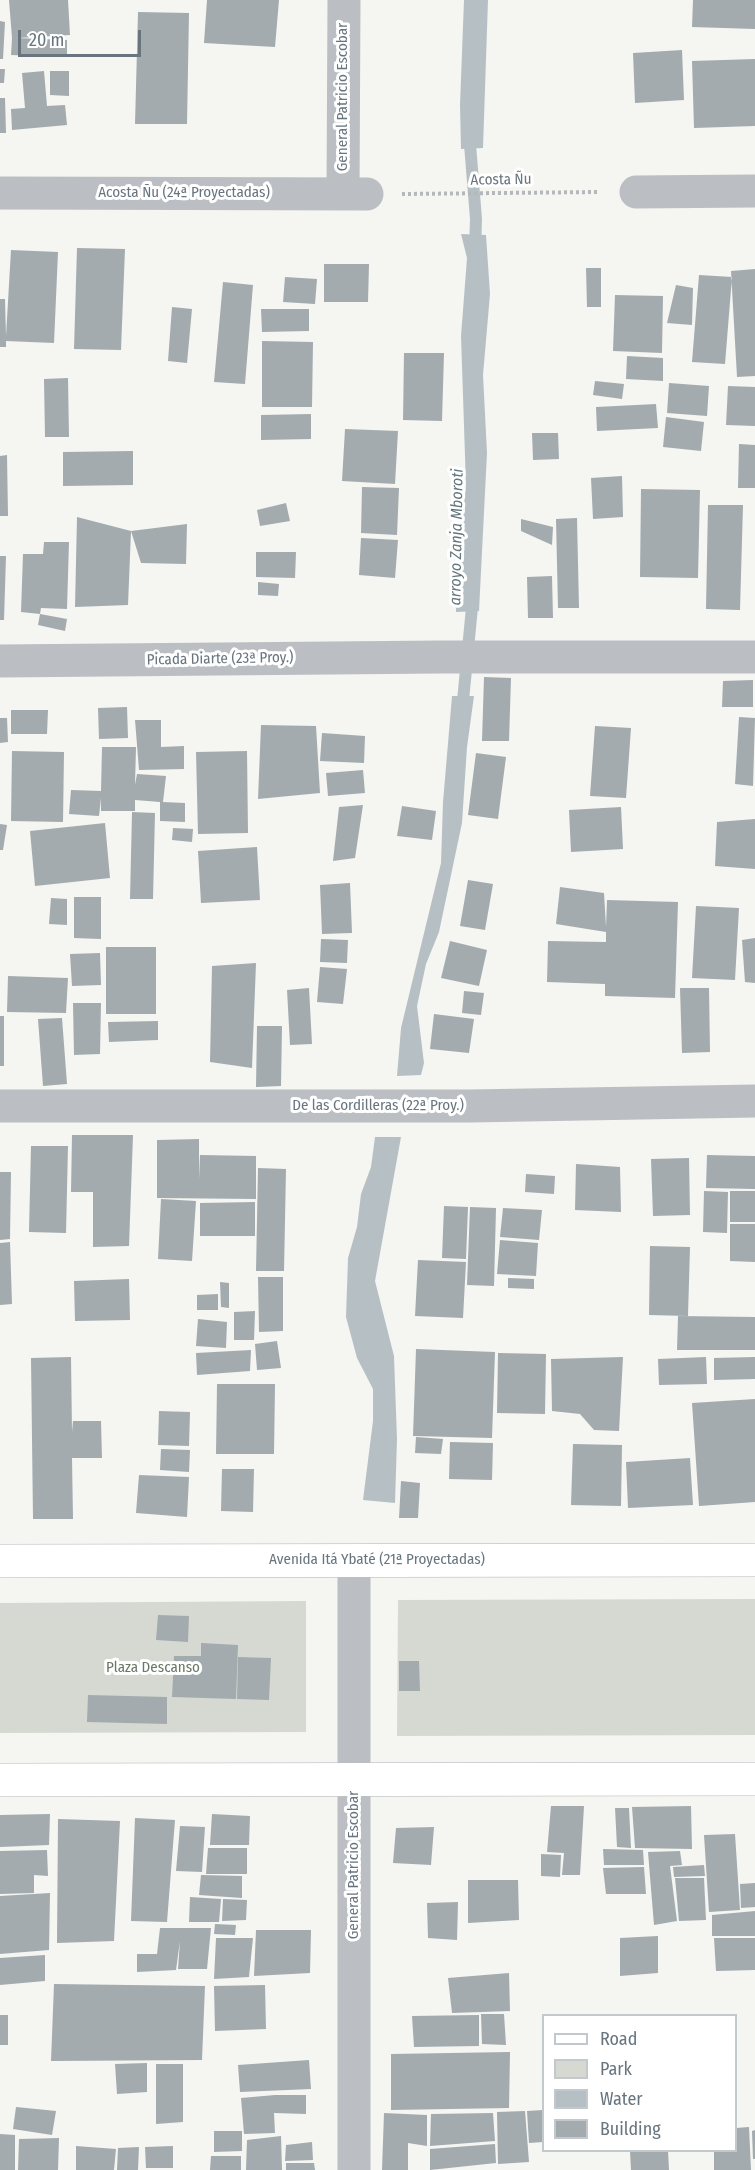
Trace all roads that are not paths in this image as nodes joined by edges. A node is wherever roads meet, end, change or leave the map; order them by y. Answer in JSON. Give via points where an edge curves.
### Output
{"nodes":[{"id":1,"x":344,"y":0,"type":"edge"},
{"id":2,"x":755,"y":191,"type":"edge"},
{"id":3,"x":636,"y":192,"type":"road end"},
{"id":4,"x":0,"y":193,"type":"edge"},
{"id":5,"x":355,"y":194,"type":"joint"},
{"id":6,"x":755,"y":657,"type":"edge"},
{"id":7,"x":0,"y":661,"type":"edge"},
{"id":8,"x":755,"y":1101,"type":"edge"},
{"id":9,"x":0,"y":1106,"type":"edge"},
{"id":10,"x":755,"y":1560,"type":"edge"},
{"id":11,"x":0,"y":1561,"type":"edge"},
{"id":12,"x":354,"y":1561,"type":"junction"},
{"id":13,"x":354,"y":1779,"type":"junction"},
{"id":14,"x":755,"y":1779,"type":"edge"},
{"id":15,"x":0,"y":1780,"type":"edge"},
{"id":16,"x":354,"y":2170,"type":"edge"}],
"edges":[{"from":1,"to":5,"type":"street","name":"General Patricio Escobar"},
{"from":2,"to":3,"type":"street"},
{"from":4,"to":5,"type":"street","name":"Acosta Ñu (24ª Proyectadas)"},
{"from":6,"to":7,"type":"street","name":"Picada Diarte (23ª Proy.)"},
{"from":8,"to":9,"type":"street","name":"De las Cordilleras (22ª Proy.)","via":[[470,1106]]},
{"from":10,"to":12,"type":"main road","name":"Avenida Itá Ybaté (21ª Proyectadas)"},
{"from":11,"to":12,"type":"main road","name":"Avenida Itá Ybaté (21ª Proyectadas)"},
{"from":12,"to":13,"type":"street","name":"General Patricio Escobar"},
{"from":13,"to":14,"type":"main road"},
{"from":13,"to":15,"type":"main road"},
{"from":13,"to":16,"type":"street","name":"General Patricio Escobar"}]}
